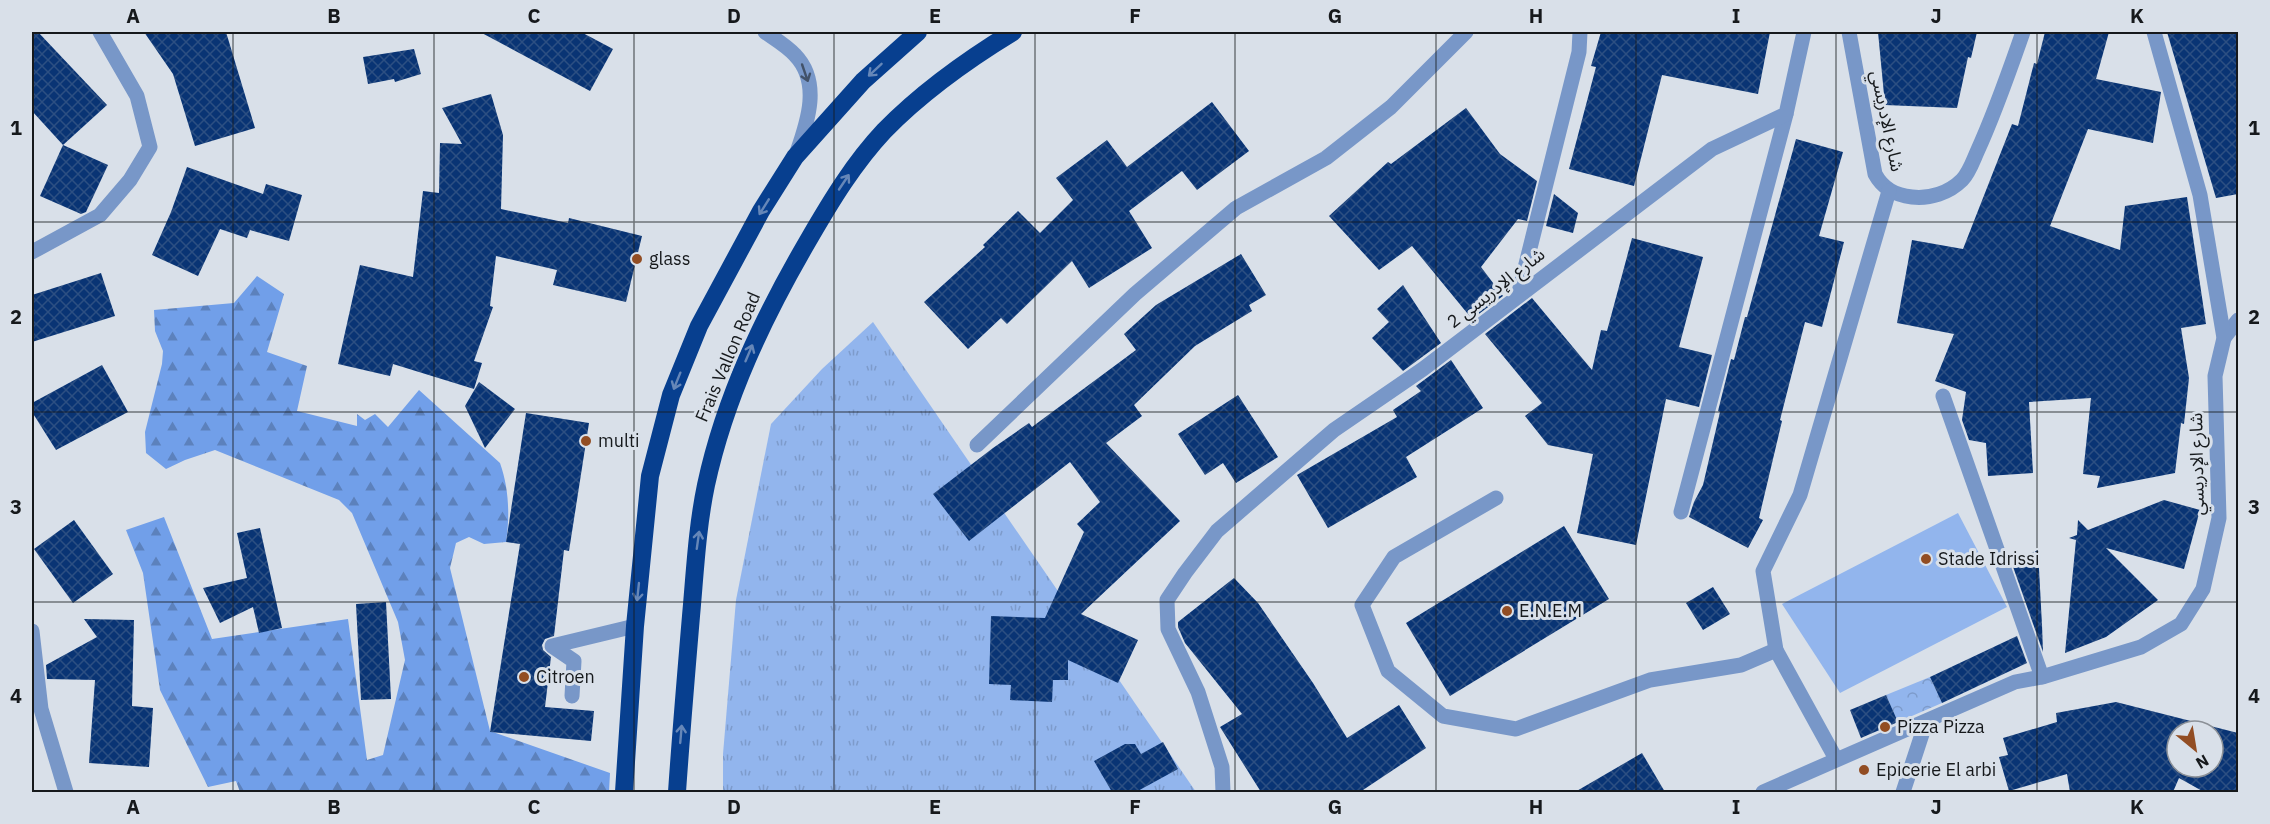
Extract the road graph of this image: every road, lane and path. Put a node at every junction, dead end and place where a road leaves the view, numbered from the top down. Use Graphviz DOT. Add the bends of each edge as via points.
graph roads {
  1 [pos="100,32"];
  2 [pos="765,32"];
  3 [pos="918,32"];
  4 [pos="1013,32"];
  5 [pos="1466,32"];
  6 [pos="1580,32"];
  7 [pos="1804,32"];
  8 [pos="1849,32"];
  9 [pos="2023,32"];
  10 [pos="2154,32"];
  11 [pos="1786,114"];
  12 [pos="795,158"];
  13 [pos="1889,190"];
  14 [pos="32,252"];
  15 [pos="1518,296"];
  16 [pos="2238,320"];
  17 [pos="2224,338"];
  18 [pos="1943,396"];
  19 [pos="977,445"];
  20 [pos="1496,498"];
  21 [pos="1681,512"];
  22 [pos="635,626"];
  23 [pos="32,631"];
  24 [pos="1776,650"];
  25 [pos="2042,677"];
  26 [pos="572,696"];
  27 [pos="1926,722"];
  28 [pos="1836,759"];
  29 [pos="66,792"];
  30 [pos="624,792"];
  31 [pos="677,792"];
  32 [pos="1223,792"];
  33 [pos="1763,792"];
  34 [pos="1903,792"];
  1 -- 14 [label="street" via="137,96 150,147 130,180 100,215"];
  2 -- 12 [label="street, one-way" via="795,54 807,77 811,98"];
  3 -- 12 [label="highway, Frais Vallon Road, one-way" via="863,81"];
  31 -- 4 [label="highway, Frais Vallon Road, one-way" via="706,487 717,439 761,326 830,203 859,160 907,108"];
  5 -- 19 [label="street" via="1391,107 1326,158 1236,208 1135,294"];
  6 -- 15 [label="street" via="1579,52"];
  7 -- 11 [label="street"];
  8 -- 13 [label="street, شارع الإدريسي" via="1875,174"];
  9 -- 13 [label="street, شارع الإدريسي" via="1993,117 1964,178 1942,194 1930,197 1903,196"];
  10 -- 17 [label="street, شارع الإدريسي" via="2200,195"];
  11 -- 15 [label="street, شارع الإدريسي 2" via="1712,149"];
  11 -- 21 [label="street"];
  12 -- 22 [label="highway, Frais Vallon Road, one-way" via="761,211 699,326 671,395 650,476"];
  13 -- 24 [label="street" via="1800,495 1763,571"];
  15 -- 32 [label="street, شارع الإدريسي 2" via="1334,430 1217,531 1167,600 1167,629 1198,692 1222,767"];
  16 -- 17 [label="street"];
  17 -- 25 [label="street, شارع الإدريسي" via="2215,376 2219,518 2203,590 2181,624 2141,647"];
  18 -- 25 [label="street"];
  20 -- 24 [label="street" via="1394,557 1362,605 1388,671 1443,716 1516,729 1650,680 1741,665"];
  22 -- 26 [label="street" via="552,646 574,662"];
  22 -- 30 [label="highway, Frais Vallon Road"];
  23 -- 29 [label="street" via="40,709"];
  24 -- 28 [label="street"];
  25 -- 27 [label="street, شارع الإدريسي" via="2015,682"];
  27 -- 28 [label="street, شارع الإدريسي"];
  27 -- 34 [label="street"];
  28 -- 33 [label="street, شارع الإدريسي"];
}
